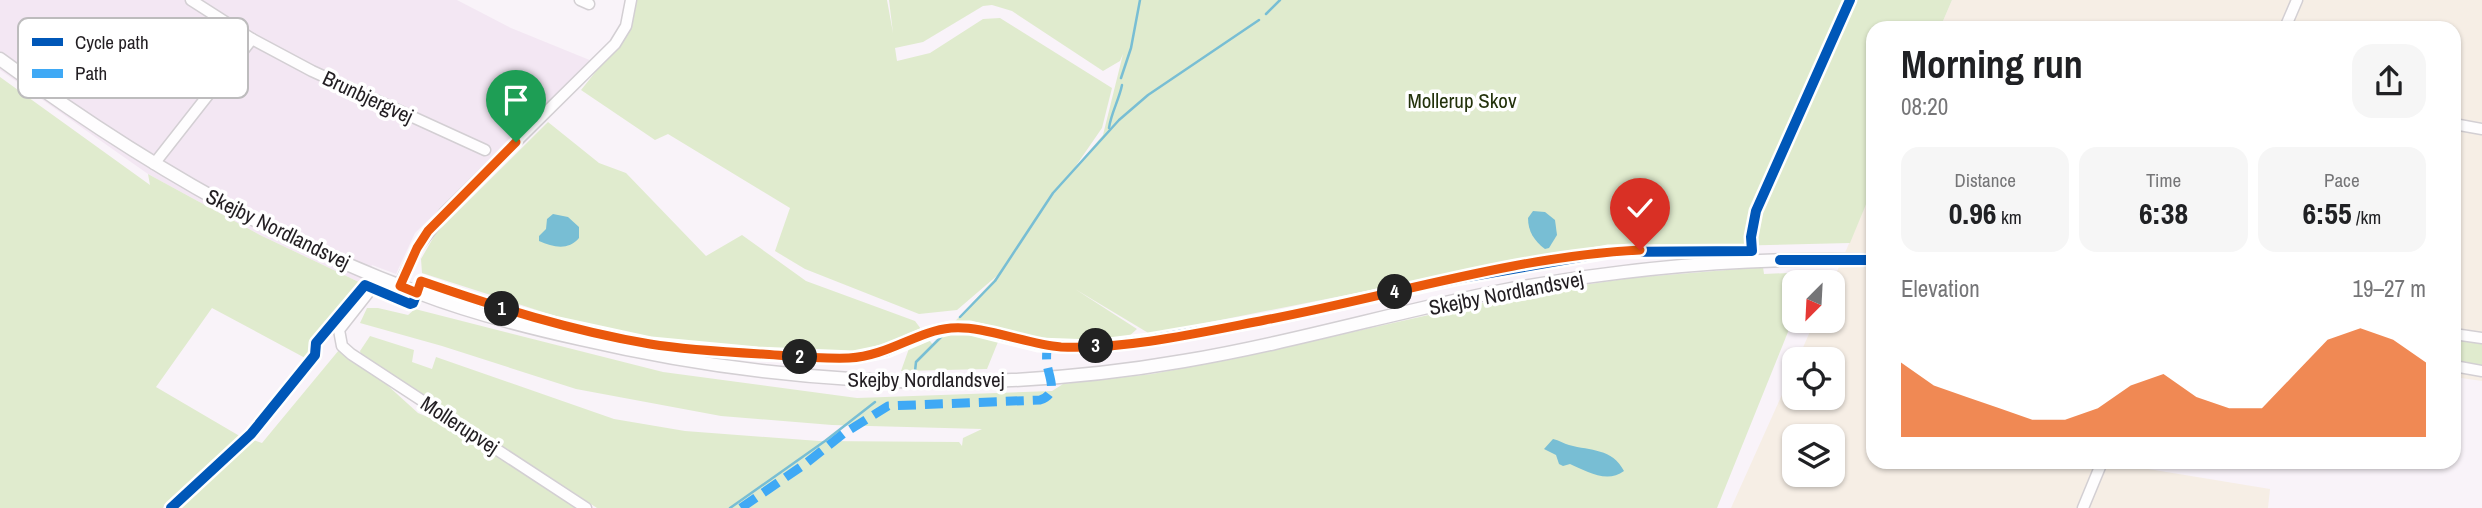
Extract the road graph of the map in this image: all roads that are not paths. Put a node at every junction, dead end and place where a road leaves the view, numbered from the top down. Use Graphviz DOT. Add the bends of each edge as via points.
graph roads {
  1 [pos="191,0"];
  2 [pos="631,0"];
  3 [pos="2297,0"];
  4 [pos="219,18"];
  5 [pos="2288,21"];
  6 [pos="248,36"];
  7 [pos="252,39"];
  8 [pos="248,44"];
  9 [pos="0,59"];
  10 [pos="18,72"];
  11 [pos="55,98"];
  12 [pos="206,98"];
  13 [pos="2461,125"];
  14 [pos="2482,129"];
  15 [pos="485,150"];
  16 [pos="154,164"];
  17 [pos="1866,260"];
  18 [pos="378,277"];
  19 [pos="400,286"];
  20 [pos="2461,335"];
  21 [pos="2482,338"];
  22 [pos="2461,367"];
  23 [pos="2482,371"];
  24 [pos="2099,469"];
  25 [pos="586,508"];
  26 [pos="2083,508"];
  1 -- 4 [label="street, Brunbjergvej"];
  2 -- 19 [label="street" via="626,26 615,44 445,212 417,248"];
  3 -- 5 [label="street"];
  6 -- 7 [label="street, Brunbjergvej"];
  7 -- 8 [label="street"];
  7 -- 15 [label="street, Brunbjergvej"];
  9 -- 10 [label="street, Skejby Nordlandsvej"];
  11 -- 16 [label="street, Skejby Nordlandsvej"];
  12 -- 16 [label="street"];
  13 -- 14 [label="street"];
  16 -- 18 [label="street, Skejby Nordlandsvej" via="237,211"];
  17 -- 19 [label="street, Skejby Nordlandsvej" via="1704,264 1570,279 1188,361 1051,378 957,382 844,380 638,353 489,316"];
  18 -- 19 [label="street, Skejby Nordlandsvej"];
  18 -- 25 [label="street, Mollerupvej" via="342,325 342,346"];
  20 -- 21 [label="street"];
  22 -- 23 [label="street"];
  24 -- 26 [label="street"];
}
